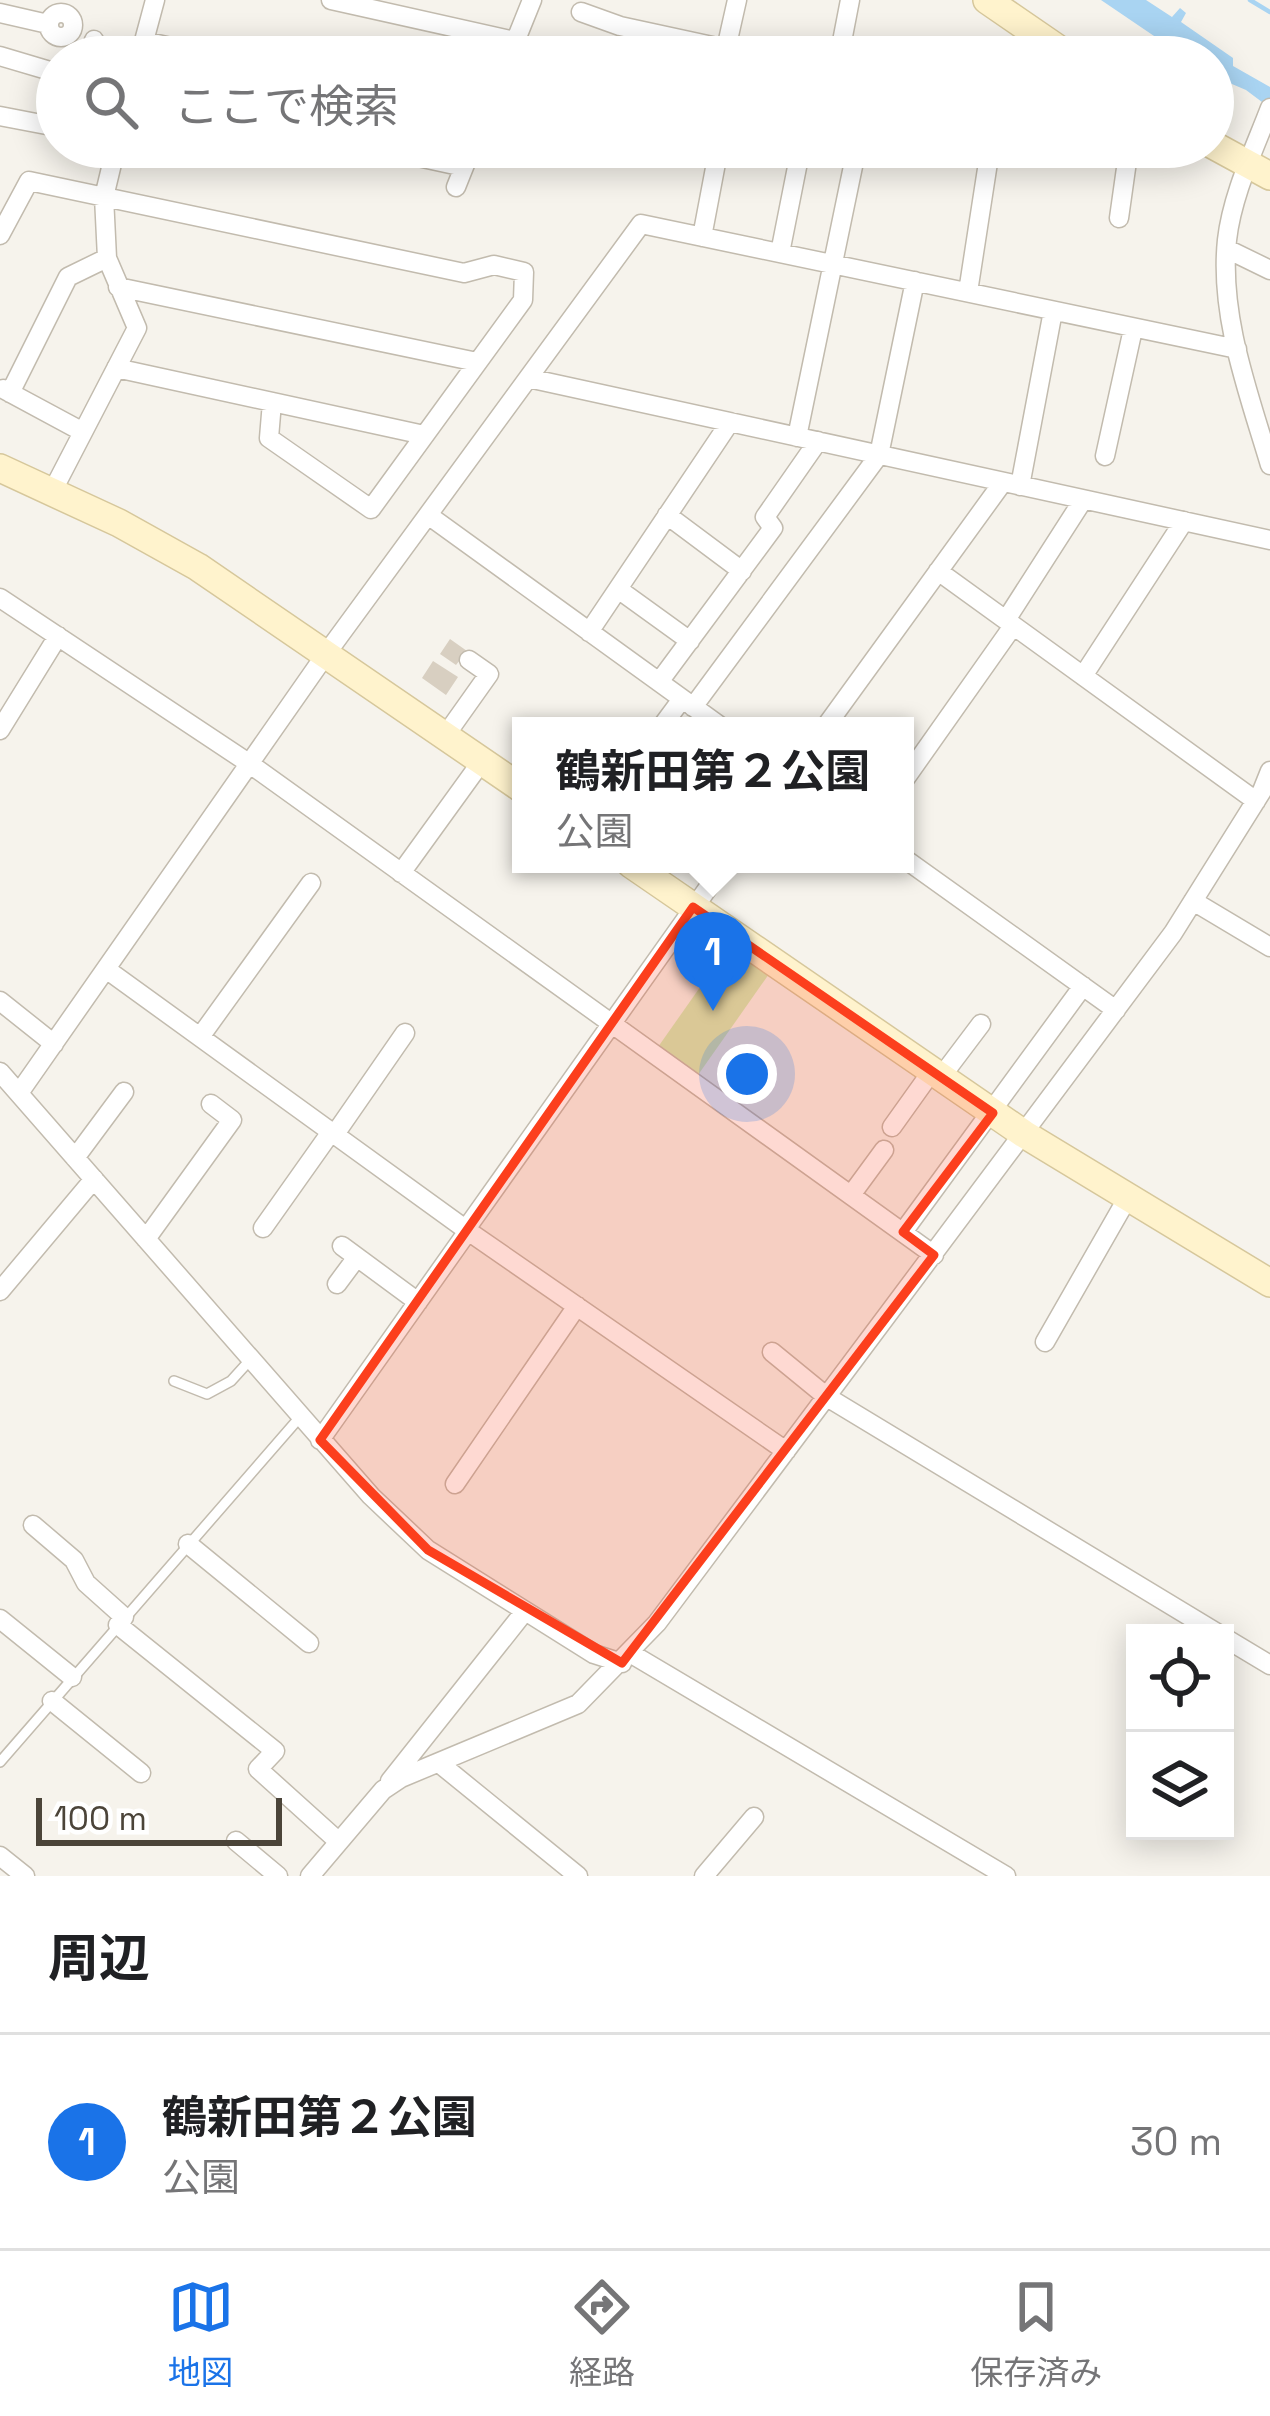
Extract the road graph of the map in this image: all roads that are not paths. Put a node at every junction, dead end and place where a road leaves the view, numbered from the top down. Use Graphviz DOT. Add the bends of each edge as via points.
graph roads {
  1 [pos="155,0"];
  2 [pos="332,0"];
  3 [pos="532,0"];
  4 [pos="737,0"];
  5 [pos="850,0"];
  6 [pos="987,0"];
  7 [pos="581,12"];
  8 [pos="0,13"];
  9 [pos="48,24"];
  10 [pos="145,36"];
  11 [pos="464,36"];
  12 [pos="517,36"];
  13 [pos="663,36"];
  14 [pos="734,36"];
  15 [pos="842,36"];
  16 [pos="1039,36"];
  17 [pos="0,56"];
  18 [pos="36,67"];
  19 [pos="1269,111"];
  20 [pos="0,116"];
  21 [pos="36,124"];
  22 [pos="111,168"];
  23 [pos="464,168"];
  24 [pos="715,168"];
  25 [pos="797,168"];
  26 [pos="853,168"];
  27 [pos="987,168"];
  28 [pos="1126,168"];
  29 [pos="1260,170"];
  30 [pos="456,187"];
  31 [pos="104,197"];
  32 [pos="1119,218"];
  33 [pos="0,235"];
  34 [pos="702,237"];
  35 [pos="1227,249"];
  36 [pos="780,253"];
  37 [pos="107,259"];
  38 [pos="832,264"];
  39 [pos="1270,270"];
  40 [pos="915,280"];
  41 [pos="118,287"];
  42 [pos="968,292"];
  43 [pos="1053,311"];
  44 [pos="1133,329"];
  45 [pos="1237,349"];
  46 [pos="478,362"];
  47 [pos="116,368"];
  48 [pos="528,378"];
  49 [pos="5,391"];
  50 [pos="272,402"];
  51 [pos="730,422"];
  52 [pos="83,432"];
  53 [pos="424,435"];
  54 [pos="807,439"];
  55 [pos="879,455"];
  56 [pos="1105,456"];
  57 [pos="1270,465"];
  58 [pos="0,468"];
  59 [pos="1011,484"];
  60 [pos="52,492"];
  61 [pos="1084,500"];
  62 [pos="428,515"];
  63 [pos="667,515"];
  64 [pos="1184,521"];
  65 [pos="1270,540"];
  66 [pos="742,571"];
  67 [pos="938,572"];
  68 [pos="618,589"];
  69 [pos="0,598"];
  70 [pos="1010,623"];
  71 [pos="589,632"];
  72 [pos="58,636"];
  73 [pos="690,641"];
  74 [pos="326,654"];
  75 [pos="469,660"];
  76 [pos="1083,676"];
  77 [pos="659,682"];
  78 [pos="688,703"];
  79 [pos="672,717"];
  80 [pos="707,717"];
  81 [pos="833,717"];
  82 [pos="0,730"];
  83 [pos="445,736"];
  84 [pos="482,761"];
  85 [pos="250,764"];
  86 [pos="914,766"];
  87 [pos="1270,771"];
  88 [pos="512,782"];
  89 [pos="1256,801"];
  90 [pos="914,865"];
  91 [pos="401,873"];
  92 [pos="644,873"];
  93 [pos="719,873"];
  94 [pos="311,883"];
  95 [pos="1193,901"];
  96 [pos="694,907"];
  97 [pos="1270,947"];
  98 [pos="106,969"];
  99 [pos="1083,986"];
  100 [pos="0,1000"];
  101 [pos="1116,1010"];
  102 [pos="981,1024"];
  103 [pos="613,1026"];
  104 [pos="405,1033"];
  105 [pos="200,1037"];
  106 [pos="54,1044"];
  107 [pos="0,1072"];
  108 [pos="937,1074"];
  109 [pos="124,1092"];
  110 [pos="20,1093"];
  111 [pos="211,1104"];
  112 [pos="993,1113"];
  113 [pos="892,1126"];
  114 [pos="333,1133"];
  115 [pos="1024,1134"];
  116 [pos="884,1150"];
  117 [pos="75,1158"];
  118 [pos="94,1179"];
  119 [pos="851,1195"];
  120 [pos="1127,1197"];
  121 [pos="263,1228"];
  122 [pos="467,1230"];
  123 [pos="903,1232"];
  124 [pos="146,1239"];
  125 [pos="934,1255"];
  126 [pos="1270,1283"];
  127 [pos="337,1284"];
  128 [pos="0,1292"];
  129 [pos="418,1302"];
  130 [pos="577,1306"];
  131 [pos="1045,1342"];
  132 [pos="772,1352"];
  133 [pos="250,1360"];
  134 [pos="174,1381"];
  135 [pos="827,1396"];
  136 [pos="300,1417"];
  137 [pos="320,1440"];
  138 [pos="786,1451"];
  139 [pos="455,1484"];
  140 [pos="33,1526"];
  141 [pos="188,1544"];
  142 [pos="525,1611"];
  143 [pos="0,1618"];
  144 [pos="121,1621"];
  145 [pos="1202,1624"];
  146 [pos="309,1643"];
  147 [pos="1234,1643"];
  148 [pos="626,1658"];
  149 [pos="1270,1665"];
  150 [pos="72,1677"];
  151 [pos="52,1701"];
  152 [pos="0,1762"];
  153 [pos="439,1763"];
  154 [pos="141,1773"];
  155 [pos="383,1790"];
  156 [pos="754,1816"];
  157 [pos="236,1841"];
  158 [pos="339,1842"];
  159 [pos="0,1856"];
  160 [pos="716,1872"];
  161 [pos="25,1876"];
  162 [pos="278,1876"];
  163 [pos="310,1876"];
  164 [pos="578,1876"];
  165 [pos="1006,1876"];
  1 -- 10 [label="street"];
  2 -- 11 [label="street"];
  3 -- 12 [label="street"];
  4 -- 14 [label="street"];
  5 -- 15 [label="street"];
  6 -- 16 [label="street"];
  7 -- 13 [label="street"];
  8 -- 9 [label="street"];
  17 -- 18 [label="street"];
  19 -- 29 [label="street"];
  20 -- 21 [label="street"];
  22 -- 31 [label="street"];
  23 -- 30 [label="street"];
  24 -- 34 [label="street"];
  25 -- 36 [label="street"];
  26 -- 38 [label="street"];
  27 -- 42 [label="street"];
  28 -- 32 [label="street"];
  29 -- 35 [label="street"];
  31 -- 33 [label="street" via="29,181"];
  31 -- 37 [label="street"];
  31 -- 46 [label="street" via="464,273 494,265 524,272 523,300"];
  34 -- 36 [label="street"];
  34 -- 48 [label="street" via="641,224"];
  35 -- 39 [label="street"];
  35 -- 45 [label="street"];
  36 -- 38 [label="street"];
  37 -- 41 [label="street"];
  37 -- 49 [label="street" via="68,277"];
  38 -- 40 [label="street"];
  38 -- 54 [label="street"];
  40 -- 42 [label="street"];
  40 -- 55 [label="street"];
  41 -- 46 [label="street"];
  41 -- 47 [label="street" via="137,328"];
  42 -- 43 [label="street"];
  43 -- 44 [label="street"];
  43 -- 59 [label="street"];
  44 -- 45 [label="street"];
  44 -- 56 [label="street"];
  45 -- 57 [label="street"];
  46 -- 53 [label="street"];
  47 -- 50 [label="street"];
  47 -- 52 [label="street"];
  48 -- 51 [label="street"];
  48 -- 62 [label="street"];
  49 -- 52 [label="street"];
  50 -- 53 [label="street"];
  50 -- 53 [label="street" via="269,438 371,508"];
  51 -- 54 [label="street"];
  51 -- 63 [label="street"];
  52 -- 60 [label="street"];
  54 -- 55 [label="street"];
  54 -- 66 [label="street" via="765,517 773,528"];
  55 -- 59 [label="street"];
  55 -- 78 [label="street"];
  58 -- 60 [label="street"];
  59 -- 61 [label="street"];
  59 -- 67 [label="street"];
  60 -- 74 [label="street" via="198,567"];
  61 -- 64 [label="street"];
  61 -- 70 [label="street"];
  62 -- 71 [label="street"];
  62 -- 74 [label="street"];
  63 -- 66 [label="street"];
  63 -- 68 [label="street"];
  64 -- 65 [label="street"];
  64 -- 76 [label="street"];
  66 -- 73 [label="street"];
  67 -- 70 [label="street"];
  67 -- 81 [label="street"];
  68 -- 71 [label="street"];
  68 -- 73 [label="street"];
  69 -- 72 [label="street"];
  70 -- 76 [label="street"];
  70 -- 86 [label="street"];
  71 -- 77 [label="street"];
  72 -- 82 [label="street"];
  72 -- 85 [label="street"];
  73 -- 77 [label="street"];
  74 -- 83 [label="street"];
  74 -- 85 [label="street"];
  75 -- 83 [label="street" via="489,674"];
  76 -- 89 [label="street"];
  77 -- 78 [label="street"];
  78 -- 79 [label="street"];
  78 -- 80 [label="street"];
  83 -- 84 [label="street"];
  84 -- 88 [label="street"];
  84 -- 91 [label="street"];
  85 -- 91 [label="street"];
  85 -- 98 [label="street"];
  87 -- 89 [label="street"];
  89 -- 95 [label="street"];
  90 -- 99 [label="street"];
  91 -- 103 [label="street"];
  92 -- 96 [label="street"];
  93 -- 96 [label="street"];
  94 -- 105 [label="street"];
  95 -- 97 [label="street"];
  95 -- 101 [label="street"];
  96 -- 103 [label="street"];
  96 -- 108 [label="street"];
  98 -- 105 [label="street"];
  98 -- 106 [label="street"];
  99 -- 101 [label="street"];
  99 -- 112 [label="street"];
  100 -- 106 [label="street"];
  101 -- 115 [label="street"];
  102 -- 108 [label="street"];
  103 -- 119 [label="street"];
  103 -- 122 [label="street"];
  104 -- 114 [label="street"];
  105 -- 114 [label="street"];
  106 -- 110 [label="street"];
  107 -- 110 [label="street"];
  108 -- 112 [label="street"];
  108 -- 113 [label="street"];
  109 -- 117 [label="street"];
  110 -- 117 [label="street"];
  111 -- 124 [label="street" via="232,1120"];
  112 -- 115 [label="street"];
  112 -- 123 [label="street"];
  114 -- 121 [label="street"];
  114 -- 122 [label="street"];
  115 -- 120 [label="street"];
  115 -- 125 [label="street"];
  116 -- 119 [label="street"];
  117 -- 118 [label="street"];
  118 -- 124 [label="street"];
  118 -- 128 [label="street"];
  119 -- 123 [label="street"];
  120 -- 126 [label="street"];
  120 -- 131 [label="street"];
  122 -- 129 [label="street"];
  122 -- 130 [label="street"];
  123 -- 125 [label="street"];
  124 -- 133 [label="street"];
  125 -- 135 [label="street"];
  127 -- 129 [label="street" via="349,1252"];
  129 -- 137 [label="street"];
  130 -- 138 [label="street"];
  130 -- 139 [label="street"];
  132 -- 135 [label="street"];
  133 -- 134 [label="lane" via="208,1394"];
  133 -- 136 [label="street"];
  135 -- 138 [label="street"];
  135 -- 145 [label="street"];
  136 -- 137 [label="street"];
  136 -- 141 [label="lane"];
  137 -- 142 [label="street" via="428,1550"];
  138 -- 148 [label="street"];
  140 -- 144 [label="street" via="74,1560"];
  141 -- 144 [label="lane"];
  141 -- 146 [label="street"];
  142 -- 148 [label="street" via="594,1654"];
  142 -- 155 [label="street"];
  143 -- 150 [label="street"];
  144 -- 150 [label="lane"];
  144 -- 158 [label="street" via="275,1751 258,1769"];
  147 -- 149 [label="street"];
  148 -- 153 [label="street" via="578,1704"];
  148 -- 165 [label="street"];
  150 -- 151 [label="lane"];
  151 -- 152 [label="lane"];
  151 -- 154 [label="street"];
  153 -- 155 [label="street"];
  153 -- 164 [label="street"];
  155 -- 158 [label="street"];
  156 -- 160 [label="street"];
  157 -- 162 [label="street"];
  158 -- 163 [label="street"];
  159 -- 161 [label="street"];
}
